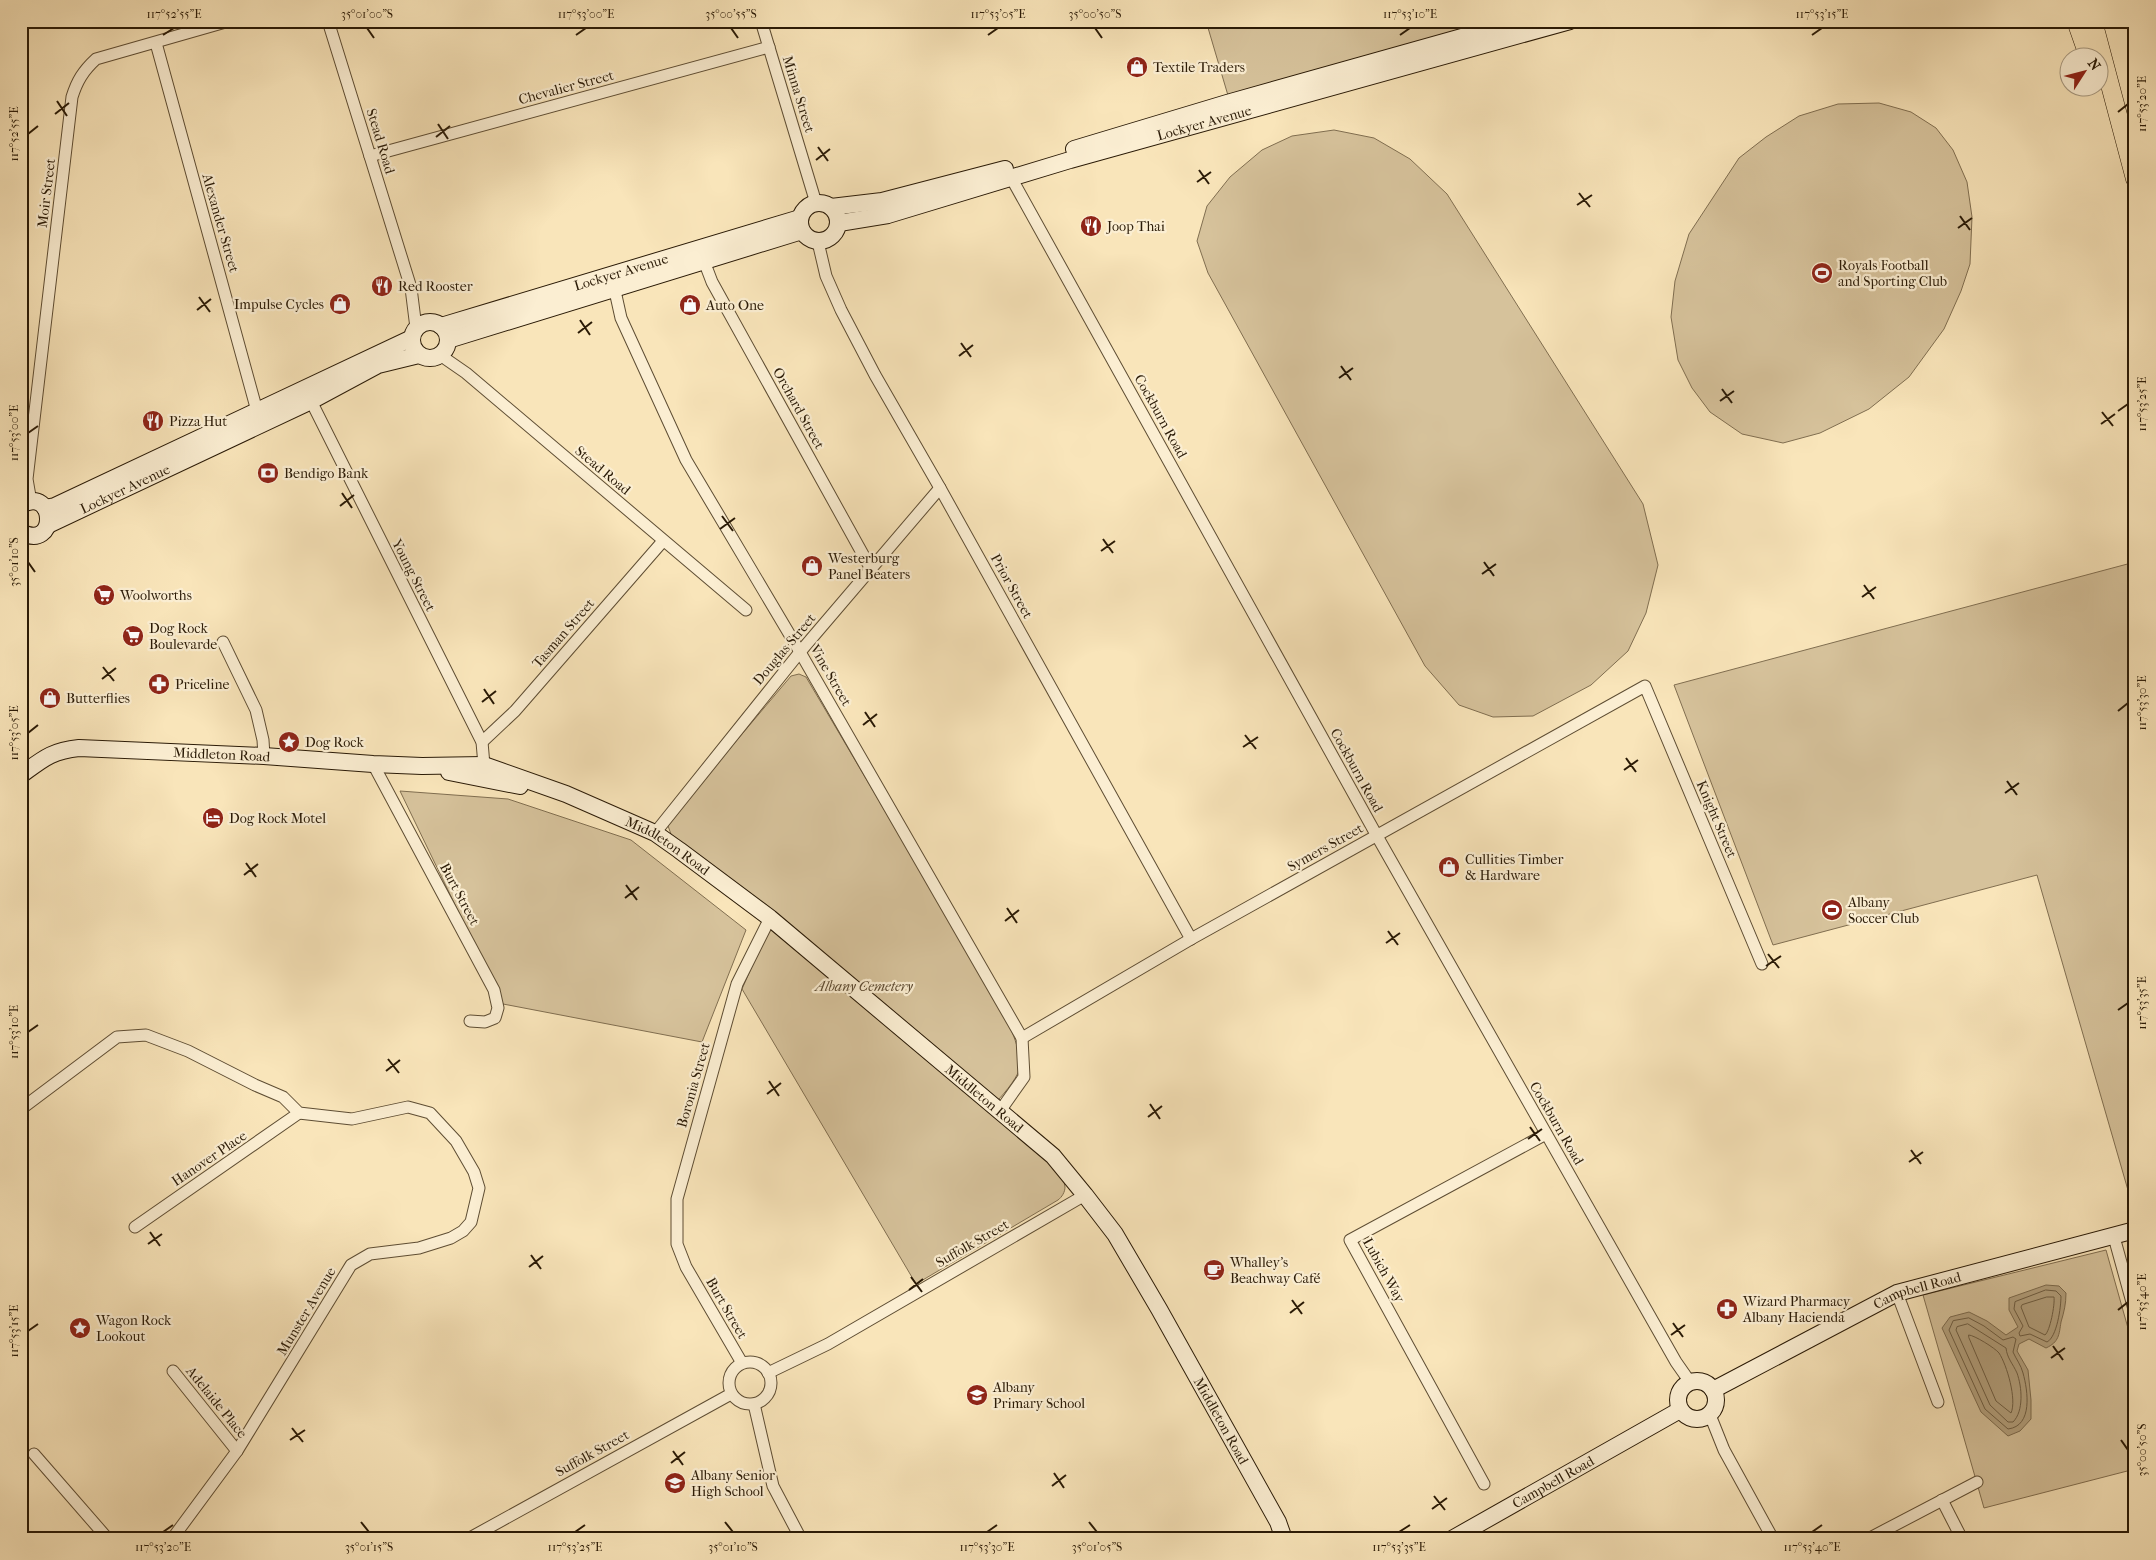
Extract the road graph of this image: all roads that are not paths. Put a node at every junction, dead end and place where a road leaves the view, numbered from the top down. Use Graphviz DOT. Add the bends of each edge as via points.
graph roads {
  1 [pos="230,21"];
  2 [pos="328,21"];
  3 [pos="761,21"];
  4 [pos="1519,21"];
  5 [pos="1570,21"];
  6 [pos="2076,21"];
  7 [pos="2093,21"];
  8 [pos="156,43"];
  9 [pos="769,47"];
  10 [pos="2085,48"];
  11 [pos="2107,98"];
  12 [pos="2120,124"];
  13 [pos="370,156"];
  14 [pos="1009,173"];
  15 [pos="2135,179"];
  16 [pos="824,205"];
  17 [pos="838,223"];
  18 [pos="801,225"];
  19 [pos="818,242"];
  20 [pos="704,261"];
  21 [pos="612,281"];
  22 [pos="414,333"];
  23 [pos="445,333"];
  24 [pos="419,355"];
  25 [pos="440,355"];
  26 [pos="308,395"];
  27 [pos="257,411"];
  28 [pos="196,448"];
  29 [pos="940,488"];
  30 [pos="32,505"];
  31 [pos="48,525"];
  32 [pos="23,535"];
  33 [pos="663,541"];
  34 [pos="871,569"];
  35 [pos="746,610"];
  36 [pos="223,642"];
  37 [pos="800,652"];
  38 [pos="1645,686"];
  39 [pos="482,742"];
  40 [pos="264,756"];
  41 [pos="373,764"];
  42 [pos="484,765"];
  43 [pos="422,766"];
  44 [pos="23,771"];
  45 [pos="566,794"];
  46 [pos="654,833"];
  47 [pos="1377,836"];
  48 [pos="770,918"];
  49 [pos="1191,939"];
  50 [pos="1762,964"];
  51 [pos="470,1021"];
  52 [pos="1022,1038"];
  53 [pos="21,1109"];
  54 [pos="1000,1111"];
  55 [pos="299,1112"];
  56 [pos="1546,1134"];
  57 [pos="1086,1195"];
  58 [pos="135,1227"];
  59 [pos="2135,1230"];
  60 [pos="2114,1237"];
  61 [pos="686,1267"];
  62 [pos="1897,1293"];
  63 [pos="2135,1313"];
  64 [pos="742,1363"];
  65 [pos="173,1372"];
  66 [pos="768,1373"];
  67 [pos="1690,1382"];
  68 [pos="1713,1390"];
  69 [pos="731,1394"];
  70 [pos="1938,1402"];
  71 [pos="754,1404"];
  72 [pos="1680,1410"];
  73 [pos="1710,1415"];
  74 [pos="237,1451"];
  75 [pos="34,1454"];
  76 [pos="1977,1482"];
  77 [pos="1484,1484"];
  78 [pos="1942,1500"];
  79 [pos="1278,1522"];
  80 [pos="108,1539"];
  81 [pos="172,1539"];
  82 [pos="468,1539"];
  83 [pos="801,1539"];
  84 [pos="1284,1539"];
  85 [pos="1290,1539"];
  86 [pos="1452,1539"];
  87 [pos="1773,1539"];
  88 [pos="1868,1539"];
  89 [pos="1962,1539"];
  1 -- 8 [label="street"];
  2 -- 13 [label="street, Stead Road"];
  3 -- 9 [label="street, Minna Street"];
  4 -- 14 [label="main road, Lockyer Avenue" via="1227,103"];
  5 -- 14 [label="main road, Lockyer Avenue"];
  6 -- 10 [label="main road"];
  7 -- 12 [label="main road"];
  8 -- 27 [label="street, Alexander Street"];
  8 -- 30 [label="street, Moir Street" via="96,59 84,70 72,97 27,479"];
  9 -- 13 [label="street, Chevalier Street"];
  9 -- 16 [label="street, Minna Street"];
  11 -- 12 [label="main road"];
  12 -- 15 [label="main road"];
  13 -- 22 [label="street, Stead Road" via="410,288"];
  14 -- 16 [label="main road, Lockyer Avenue" via="882,201"];
  14 -- 17 [label="main road, Lockyer Avenue" via="888,214"];
  14 -- 47 [label="street, Cockburn Road"];
  16 -- 17 [label="main road" via="837,214"];
  16 -- 18 [label="main road" via="803,211"];
  17 -- 19 [label="main road" via="832,237"];
  18 -- 19 [label="main road" via="806,237"];
  18 -- 20 [label="main road, Lockyer Avenue"];
  18 -- 21 [label="main road, Lockyer Avenue"];
  19 -- 29 [label="street, Prior Street" via="826,276 841,310"];
  20 -- 21 [label="main road, Lockyer Avenue"];
  20 -- 34 [label="street, Orchard Street" via="712,282"];
  21 -- 23 [label="main road, Lockyer Avenue"];
  21 -- 37 [label="street, Vine Street" via="621,318 686,460"];
  22 -- 23 [label="main road" via="424,323 430,322"];
  22 -- 24 [label="main road" via="415,350"];
  22 -- 26 [label="main road, Lockyer Avenue"];
  23 -- 25 [label="main road" via="446,348"];
  24 -- 25 [label="main road" via="431,358"];
  24 -- 26 [label="main road, Lockyer Avenue" via="378,365"];
  25 -- 33 [label="street, Stead Road" via="466,373"];
  26 -- 27 [label="main road, Lockyer Avenue"];
  26 -- 28 [label="main road, Lockyer Avenue"];
  26 -- 39 [label="street, Young Street"];
  27 -- 28 [label="main road, Lockyer Avenue"];
  28 -- 30 [label="main road, Lockyer Avenue" via="55,506"];
  28 -- 31 [label="main road, Lockyer Avenue"];
  29 -- 34 [label="street, Douglas Street"];
  29 -- 49 [label="street, Prior Street"];
  30 -- 31 [label="main road" via="49,519"];
  31 -- 32 [label="main road, Lockyer Avenue" via="41,534"];
  33 -- 35 [label="street, Stead Road"];
  33 -- 39 [label="street, Tasman Street" via="515,711"];
  34 -- 37 [label="street, Douglas Street"];
  36 -- 40 [label="street" via="256,710"];
  37 -- 46 [label="street, Douglas Street"];
  37 -- 52 [label="street, Vine Street"];
  38 -- 47 [label="street, Symers Street"];
  38 -- 50 [label="street, Knight Street"];
  39 -- 42 [label="street, Young Street"];
  40 -- 41 [label="main road, Middleton Road"];
  40 -- 44 [label="main road, Middleton Road" via="79,748 59,750"];
  41 -- 43 [label="main road, Middleton Road"];
  41 -- 51 [label="street, Burt Street" via="494,990 498,1008 495,1018 485,1022"];
  42 -- 43 [label="main road, Middleton Road"];
  42 -- 45 [label="main road, Middleton Road"];
  43 -- 45 [label="main road, Middleton Road"];
  45 -- 46 [label="main road, Middleton Road"];
  46 -- 48 [label="main road, Middleton Road"];
  47 -- 49 [label="street, Symers Street"];
  47 -- 56 [label="street, Cockburn Road"];
  48 -- 54 [label="main road, Middleton Road"];
  48 -- 61 [label="street, Boronia Street" via="737,984 676,1199 677,1244"];
  49 -- 52 [label="street, Symers Street"];
  52 -- 54 [label="street, Vine Street" via="1024,1077"];
  53 -- 55 [label="street" via="117,1037 146,1035 283,1097"];
  54 -- 57 [label="main road, Middleton Road" via="1053,1156"];
  55 -- 58 [label="street, Hanover Place"];
  55 -- 74 [label="street, Munster Avenue" via="352,1120 408,1107 430,1113 456,1141 474,1172 479,1188 477,1201 471,1222 451,1238 419,1248 370,1254 351,1265"];
  56 -- 67 [label="street, Cockburn Road"];
  56 -- 77 [label="street, Lubich Way" via="1350,1240"];
  57 -- 66 [label="street, Suffolk Street" via="828,1344"];
  57 -- 79 [label="main road, Middleton Road" via="1142,1279"];
  59 -- 60 [label="main road, Campbell Road"];
  60 -- 62 [label="main road, Campbell Road"];
  60 -- 63 [label="street"];
  61 -- 64 [label="street, Burt Street"];
  62 -- 68 [label="main road, Campbell Road"];
  62 -- 70 [label="street"];
  64 -- 66 [label="street" via="760,1364"];
  64 -- 69 [label="street" via="728,1379"];
  65 -- 74 [label="street, Adelaide Place"];
  66 -- 71 [label="street" via="769,1392"];
  67 -- 68 [label="main road" via="1703,1382"];
  67 -- 72 [label="main road" via="1678,1397"];
  68 -- 73 [label="main road" via="1716,1403"];
  69 -- 71 [label="street" via="741,1403"];
  69 -- 82 [label="street, Suffolk Street"];
  71 -- 83 [label="street" via="772,1486"];
  72 -- 73 [label="main road" via="1697,1420"];
  72 -- 86 [label="main road, Campbell Road"];
  73 -- 87 [label="street" via="1724,1450"];
  74 -- 81 [label="street, Munster Avenue"];
  75 -- 80 [label="street"];
  76 -- 78 [label="street"];
  78 -- 88 [label="street"];
  78 -- 89 [label="street"];
  79 -- 84 [label="main road, Middleton Road"];
  79 -- 85 [label="main road, Middleton Road"];
}
